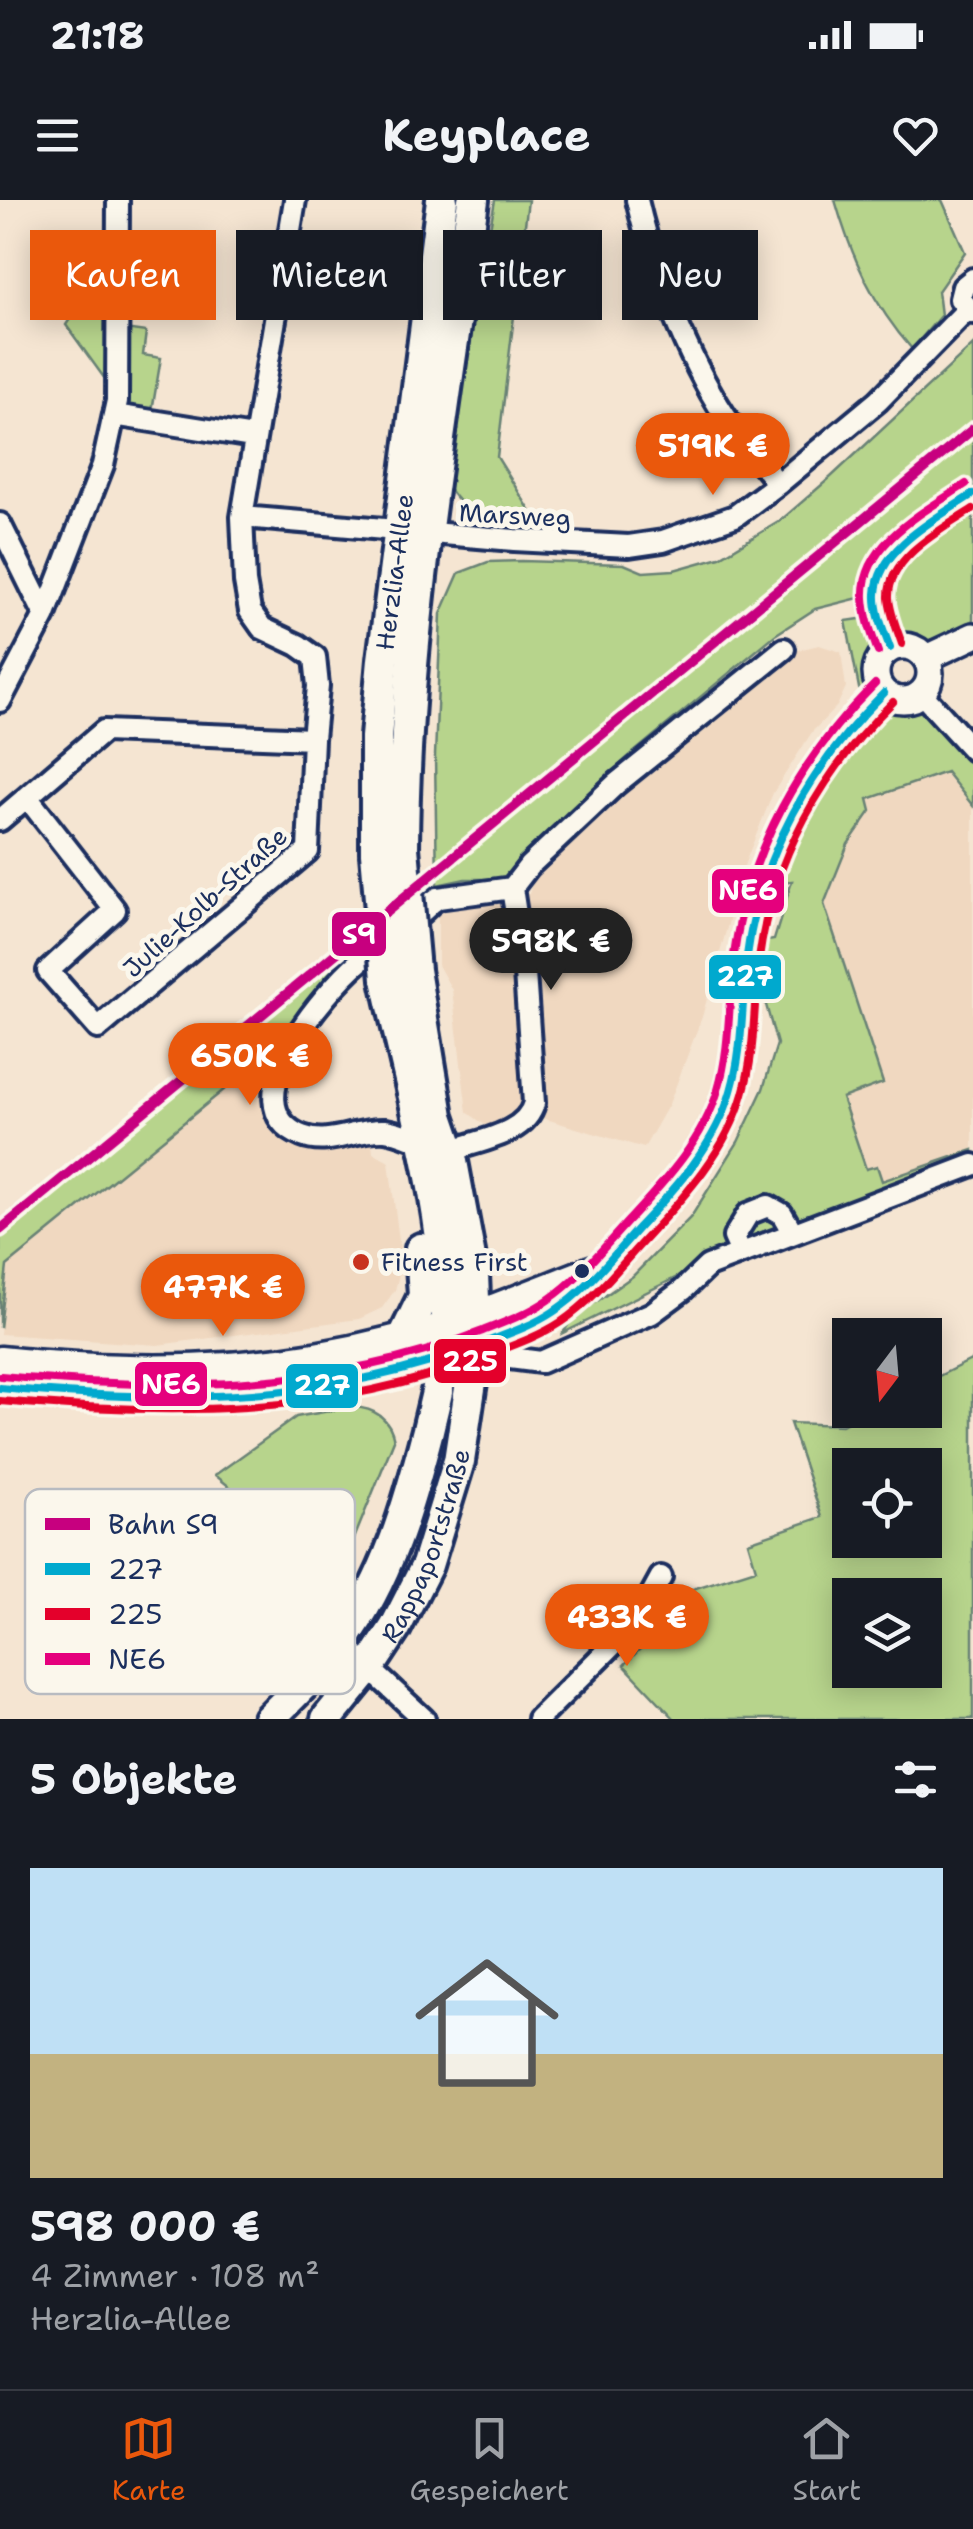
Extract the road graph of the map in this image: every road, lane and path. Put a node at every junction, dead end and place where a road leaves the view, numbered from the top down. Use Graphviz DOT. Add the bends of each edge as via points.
graph roads {
  1 [pos="118,200"];
  2 [pos="295,200"];
  3 [pos="442,200"];
  4 [pos="473,200"];
  5 [pos="637,200"];
  6 [pos="973,279"];
  7 [pos="970,312"];
  8 [pos="114,415"];
  9 [pos="254,437"];
  10 [pos="778,484"];
  11 [pos="242,517"];
  12 [pos="0,524"];
  13 [pos="413,532"];
  14 [pos="45,614"];
  15 [pos="973,636"];
  16 [pos="784,649"];
  17 [pos="926,658"];
  18 [pos="884,693"];
  19 [pos="921,693"];
  20 [pos="0,701"];
  21 [pos="312,739"];
  22 [pos="973,750"];
  23 [pos="27,797"];
  24 [pos="0,820"];
  25 [pos="512,888"];
  26 [pos="400,974"];
  27 [pos="425,1143"];
  28 [pos="973,1165"];
  29 [pos="793,1233"];
  30 [pos="741,1253"];
  31 [pos="604,1264"];
  32 [pos="460,1321"];
  33 [pos="404,1338"];
  34 [pos="476,1349"];
  35 [pos="510,1358"];
  36 [pos="0,1360"];
  37 [pos="443,1360"];
  38 [pos="0,1388"];
  39 [pos="661,1577"];
  40 [pos="355,1619"];
  41 [pos="355,1654"];
  42 [pos="370,1666"];
  43 [pos="355,1684"];
  44 [pos="292,1694"];
  45 [pos="347,1694"];
  46 [pos="269,1719"];
  47 [pos="327,1719"];
  48 [pos="424,1719"];
  49 [pos="538,1719"];
  1 -- 8 [label="street"];
  2 -- 9 [label="street"];
  3 -- 13 [label="main road, Herzlia-Allee"];
  4 -- 13 [label="main road, Herzlia-Allee"];
  5 -- 10 [label="street" via="648,248 692,352 725,416"];
  6 -- 7 [label="street, Marsweg" via="960,293"];
  7 -- 10 [label="street, Marsweg"];
  8 -- 9 [label="street"];
  8 -- 14 [label="street" via="103,465"];
  9 -- 11 [label="street"];
  10 -- 13 [label="street, Marsweg" via="735,516 646,544"];
  11 -- 13 [label="street, Marsweg"];
  11 -- 21 [label="street, Julie-Kolb-Straße" via="250,611 262,628 315,657"];
  12 -- 14 [label="street"];
  13 -- 26 [label="main road, Herzlia-Allee, bridge" via="404,773 390,850"];
  14 -- 20 [label="street"];
  15 -- 17 [label="street"];
  16 -- 25 [label="street" via="616,784"];
  17 -- 18 [label="street" via="900,645 883,654 876,674"];
  17 -- 19 [label="street" via="930,678"];
  18 -- 19 [label="street" via="906,700"];
  18 -- 31 [label="street" via="826,754 768,873 749,940 731,1091 709,1140"];
  19 -- 22 [label="street"];
  21 -- 23 [label="street" via="104,731"];
  21 -- 23 [label="street, Julie-Kolb-Straße" via="308,851 98,1028 48,971 116,910"];
  23 -- 24 [label="street"];
  25 -- 27 [label="street" via="531,1115 522,1124"];
  25 -- 27 [label="street" via="431,902 346,976 298,1034 278,1071 277,1111 297,1134 319,1140 386,1130"];
  26 -- 27 [label="main road, Herzlia-Allee" via="438,1116"];
  26 -- 27 [label="main road" via="385,1019"];
  27 -- 32 [label="main road, Herzlia-Allee" via="473,1274"];
  27 -- 33 [label="main road" via="424,1296"];
  28 -- 29 [label="street"];
  29 -- 30 [label="street"];
  29 -- 30 [label="street" via="768,1206 748,1214 734,1237"];
  30 -- 35 [label="street" via="708,1266 652,1313 541,1362"];
  31 -- 32 [label="street"];
  31 -- 34 [label="street" via="558,1309"];
  32 -- 33 [label="main road"];
  32 -- 34 [label="main road, Herzlia-Allee"];
  32 -- 37 [label="main road, Herzlia-Allee"];
  33 -- 36 [label="main road" via="266,1366 143,1372"];
  34 -- 37 [label="main road"];
  34 -- 42 [label="main road, Rappaportstraße" via="460,1461 441,1526 427,1565"];
  37 -- 38 [label="main road" via="270,1394 142,1400"];
  37 -- 40 [label="main road, Rappaportstraße" via="403,1518"];
  39 -- 49 [label="street" via="626,1633"];
  41 -- 42 [label="street"];
  42 -- 43 [label="main road, Rappaportstraße"];
  42 -- 48 [label="street"];
  44 -- 46 [label="main road, Rappaportstraße"];
  45 -- 47 [label="main road, Rappaportstraße"];
}
